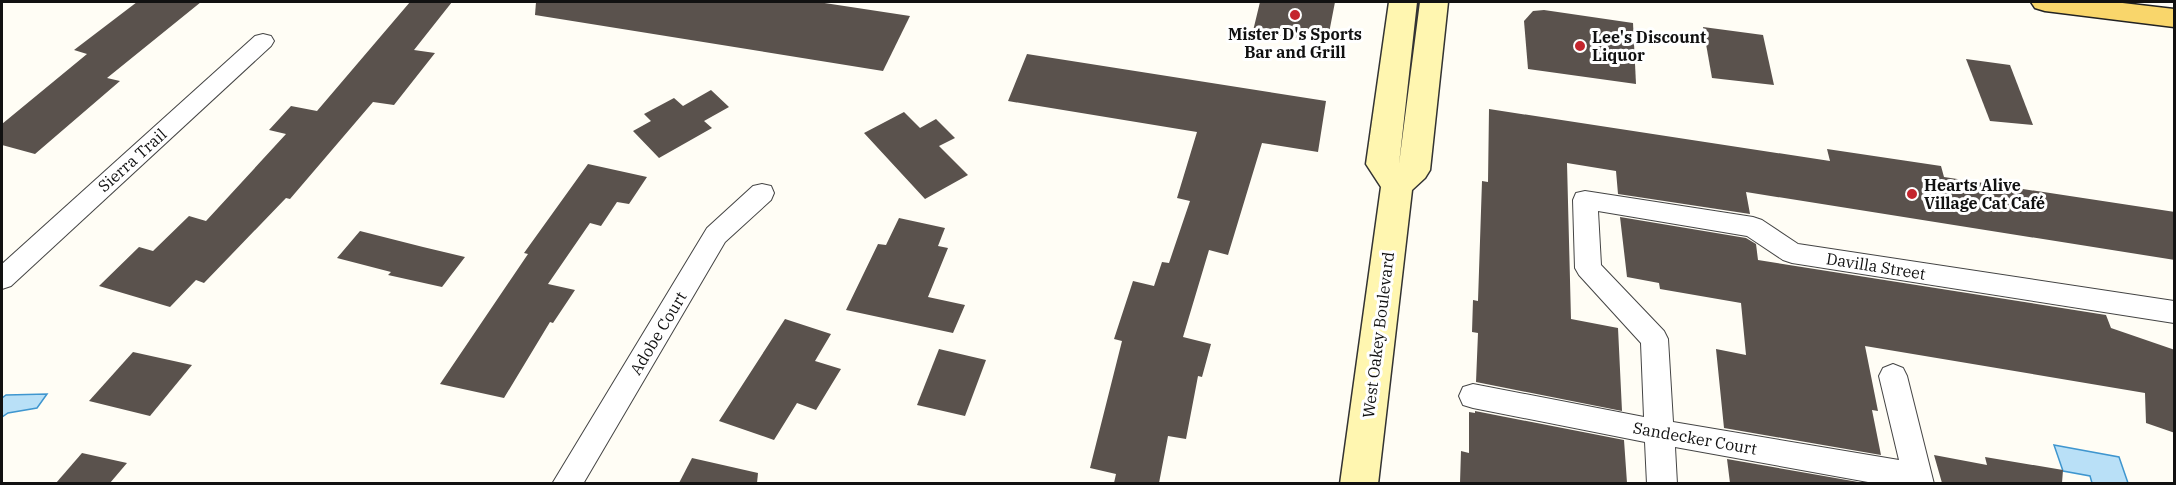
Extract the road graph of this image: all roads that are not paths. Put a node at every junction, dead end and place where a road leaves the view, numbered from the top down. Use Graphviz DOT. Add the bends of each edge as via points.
graph roads {
  1 [pos="1403,2"];
  2 [pos="1434,2"];
  3 [pos="2046,2"];
  4 [pos="2175,18"];
  5 [pos="263,41"];
  6 [pos="1396,186"];
  7 [pos="762,193"];
  8 [pos="2,279"];
  9 [pos="2175,312"];
  10 [pos="1893,376"];
  11 [pos="1473,396"];
  12 [pos="1659,432"];
  13 [pos="1918,480"];
  14 [pos="567,483"];
  15 [pos="1359,483"];
  16 [pos="1662,483"];
  1 -- 6 [label="main road" via="1382,164"];
  2 -- 6 [label="main road" via="1414,170"];
  3 -- 4 [label="main road"];
  5 -- 8 [label="street, Sierra Trail"];
  6 -- 15 [label="main road, West Oakey Boulevard"];
  7 -- 14 [label="street, Adobe Court" via="716,235"];
  9 -- 12 [label="street, Davilla Street" via="1792,253 1753,226 1585,200 1588,268 1654,339"];
  10 -- 13 [label="street, Sandecker Court"];
  11 -- 12 [label="street, Sandecker Court"];
  12 -- 13 [label="street, Sandecker Court"];
  12 -- 16 [label="street"];
}
